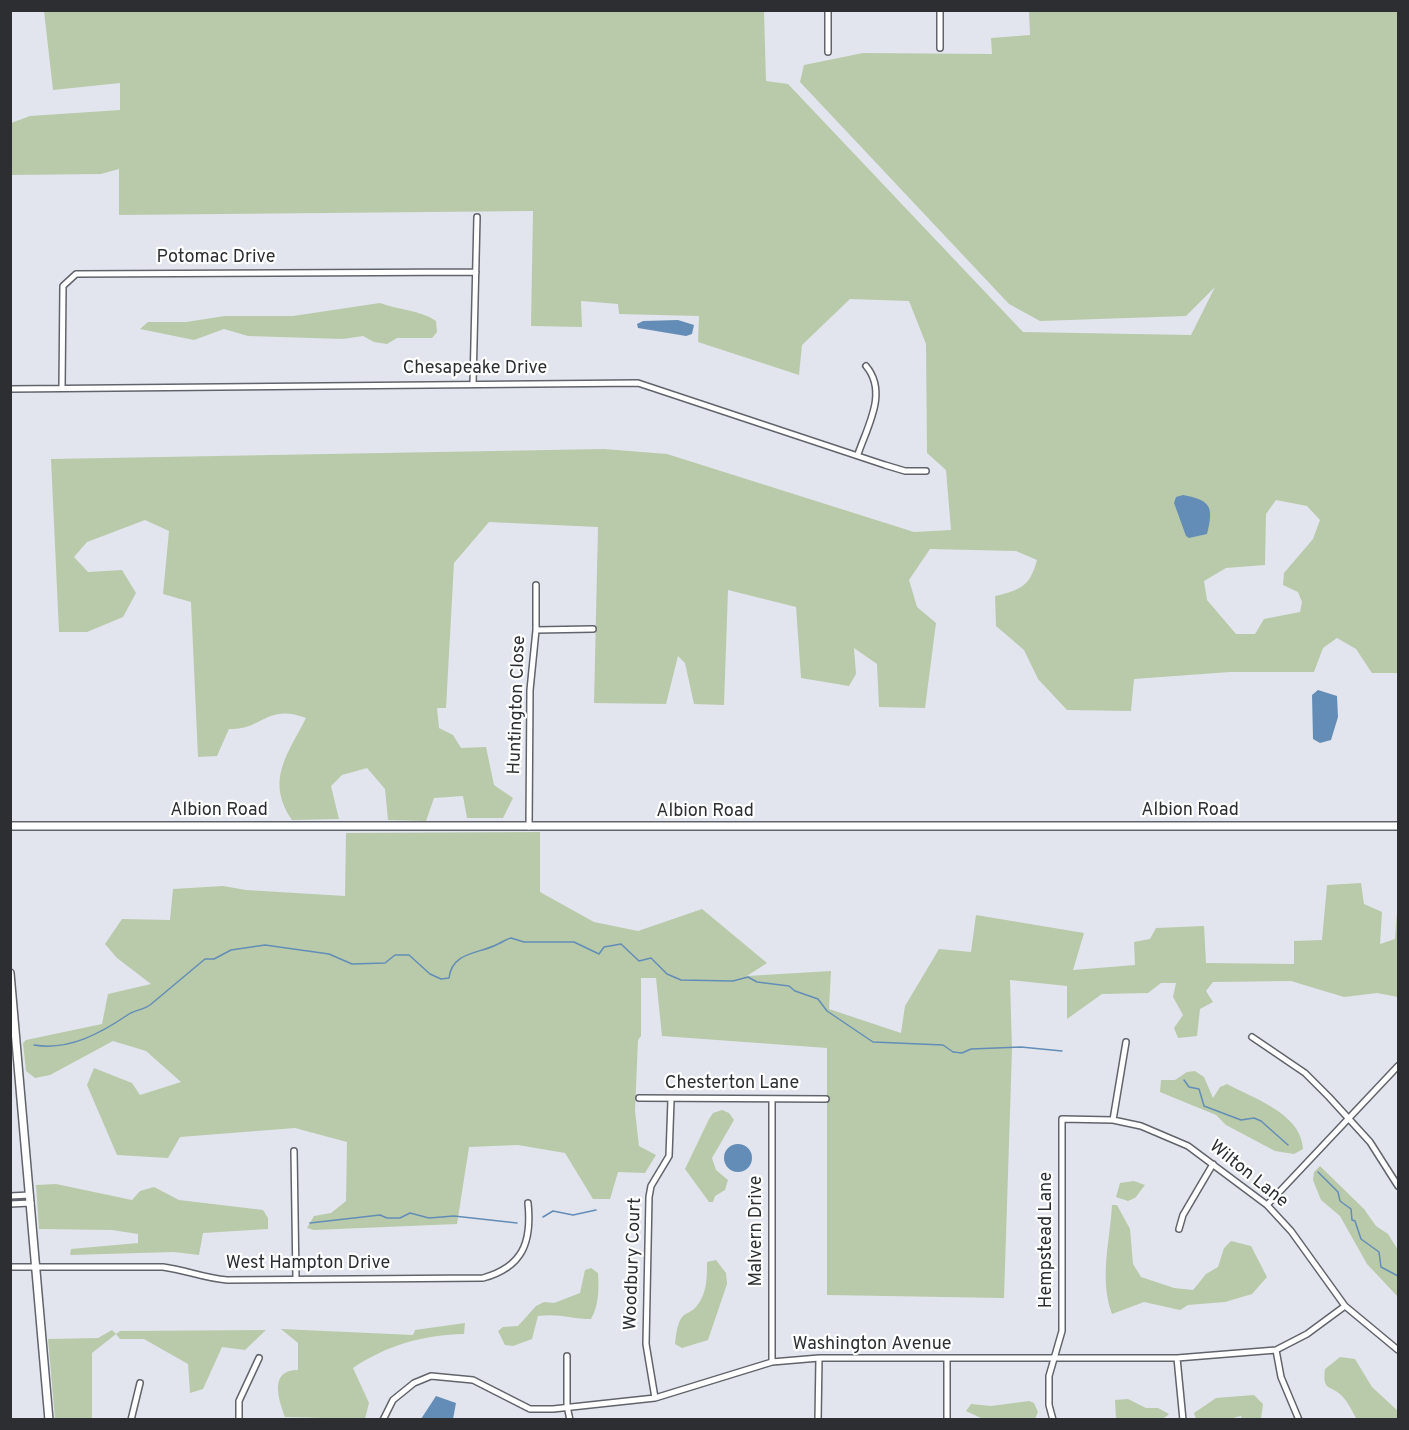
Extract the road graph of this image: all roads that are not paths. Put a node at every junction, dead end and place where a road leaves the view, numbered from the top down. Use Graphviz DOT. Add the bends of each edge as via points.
graph roads {
  1 [pos="828,10"];
  2 [pos="940,10"];
  3 [pos="940,48"];
  4 [pos="828,52"];
  5 [pos="477,217"];
  6 [pos="476,272"];
  7 [pos="866,366"];
  8 [pos="473,384"];
  9 [pos="62,388"];
  10 [pos="10,389"];
  11 [pos="858,454"];
  12 [pos="926,471"];
  13 [pos="536,585"];
  14 [pos="593,629"];
  15 [pos="536,630"];
  16 [pos="10,825"];
  17 [pos="1398,826"];
  18 [pos="530,827"];
  19 [pos="10,973"];
  20 [pos="1251,1036"];
  21 [pos="1126,1042"];
  22 [pos="1398,1066"];
  23 [pos="639,1098"];
  24 [pos="771,1099"];
  25 [pos="826,1099"];
  26 [pos="672,1100"];
  27 [pos="1062,1119"];
  28 [pos="1347,1119"];
  29 [pos="1113,1120"];
  30 [pos="294,1151"];
  31 [pos="1213,1164"];
  32 [pos="1398,1186"];
  33 [pos="10,1196"];
  34 [pos="30,1199"];
  35 [pos="528,1203"];
  36 [pos="10,1204"];
  37 [pos="1267,1205"];
  38 [pos="1179,1229"];
  39 [pos="10,1267"];
  40 [pos="36,1267"];
  41 [pos="296,1279"];
  42 [pos="1345,1306"];
  43 [pos="1276,1350"];
  44 [pos="1398,1350"];
  45 [pos="567,1356"];
  46 [pos="259,1358"];
  47 [pos="819,1358"];
  48 [pos="1177,1358"];
  49 [pos="947,1360"];
  50 [pos="1056,1360"];
  51 [pos="772,1362"];
  52 [pos="140,1383"];
  53 [pos="655,1398"];
  54 [pos="567,1406"];
  55 [pos="49,1419"];
  56 [pos="131,1419"];
  57 [pos="239,1419"];
  58 [pos="383,1419"];
  59 [pos="570,1419"];
  60 [pos="818,1419"];
  61 [pos="947,1419"];
  62 [pos="1053,1419"];
  63 [pos="1183,1419"];
  64 [pos="1299,1419"];
  1 -- 4 [label="street"];
  2 -- 3 [label="street"];
  5 -- 6 [label="street"];
  6 -- 8 [label="street"];
  6 -- 9 [label="street, Potomac Drive" via="76,274 63,286"];
  7 -- 11 [label="street" via="874,376 878,397"];
  8 -- 9 [label="street, Chesapeake Drive"];
  8 -- 11 [label="street, Chesapeake Drive" via="638,383"];
  9 -- 10 [label="street, Chesapeake Drive"];
  11 -- 12 [label="street, Chesapeake Drive" via="905,471"];
  13 -- 15 [label="street, Huntington Close"];
  14 -- 15 [label="street"];
  15 -- 18 [label="street, Huntington Close" via="530,690"];
  16 -- 18 [label="street, Albion Road"];
  17 -- 18 [label="street, Albion Road"];
  19 -- 34 [label="street"];
  20 -- 28 [label="street" via="1305,1073"];
  21 -- 29 [label="street"];
  22 -- 28 [label="street"];
  23 -- 26 [label="street, Chesterton Lane"];
  24 -- 25 [label="street, Chesterton Lane"];
  24 -- 26 [label="street, Chesterton Lane"];
  24 -- 51 [label="street, Malvern Drive"];
  26 -- 53 [label="street, Woodbury Court" via="669,1156 651,1186 649,1197 646,1344"];
  27 -- 29 [label="street, Wilton Lane"];
  27 -- 50 [label="street, Hempstead Lane" via="1062,1330"];
  28 -- 32 [label="street" via="1370,1142"];
  28 -- 37 [label="street"];
  29 -- 31 [label="street, Wilton Lane" via="1166,1135"];
  30 -- 41 [label="street"];
  31 -- 37 [label="street, Wilton Lane"];
  31 -- 38 [label="street"];
  33 -- 34 [label="street"];
  34 -- 36 [label="street"];
  34 -- 40 [label="street"];
  35 -- 41 [label="street, West Hampton Drive" via="530,1227 521,1254 501,1273 483,1278"];
  37 -- 42 [label="street, Wilton Lane" via="1291,1231"];
  39 -- 40 [label="street, West Hampton Drive"];
  40 -- 41 [label="street, West Hampton Drive" via="163,1267 202,1278"];
  40 -- 55 [label="street"];
  42 -- 43 [label="street, Washington Avenue" via="1307,1334"];
  42 -- 44 [label="street, Wilton Lane"];
  43 -- 48 [label="street, Washington Avenue"];
  43 -- 64 [label="street" via="1281,1377"];
  45 -- 54 [label="street"];
  46 -- 57 [label="street" via="239,1401"];
  47 -- 49 [label="street, Washington Avenue"];
  47 -- 51 [label="street, Washington Avenue"];
  47 -- 60 [label="street"];
  48 -- 50 [label="street, Washington Avenue"];
  48 -- 63 [label="street"];
  49 -- 50 [label="street, Washington Avenue"];
  49 -- 61 [label="street"];
  50 -- 62 [label="street, Hempstead Lane" via="1049,1376"];
  51 -- 53 [label="street, Washington Avenue"];
  52 -- 56 [label="street"];
  53 -- 54 [label="street, Washington Avenue"];
  54 -- 58 [label="street, Washington Avenue" via="530,1408 473,1380 431,1376 414,1383 393,1400"];
  54 -- 59 [label="street"];
}
